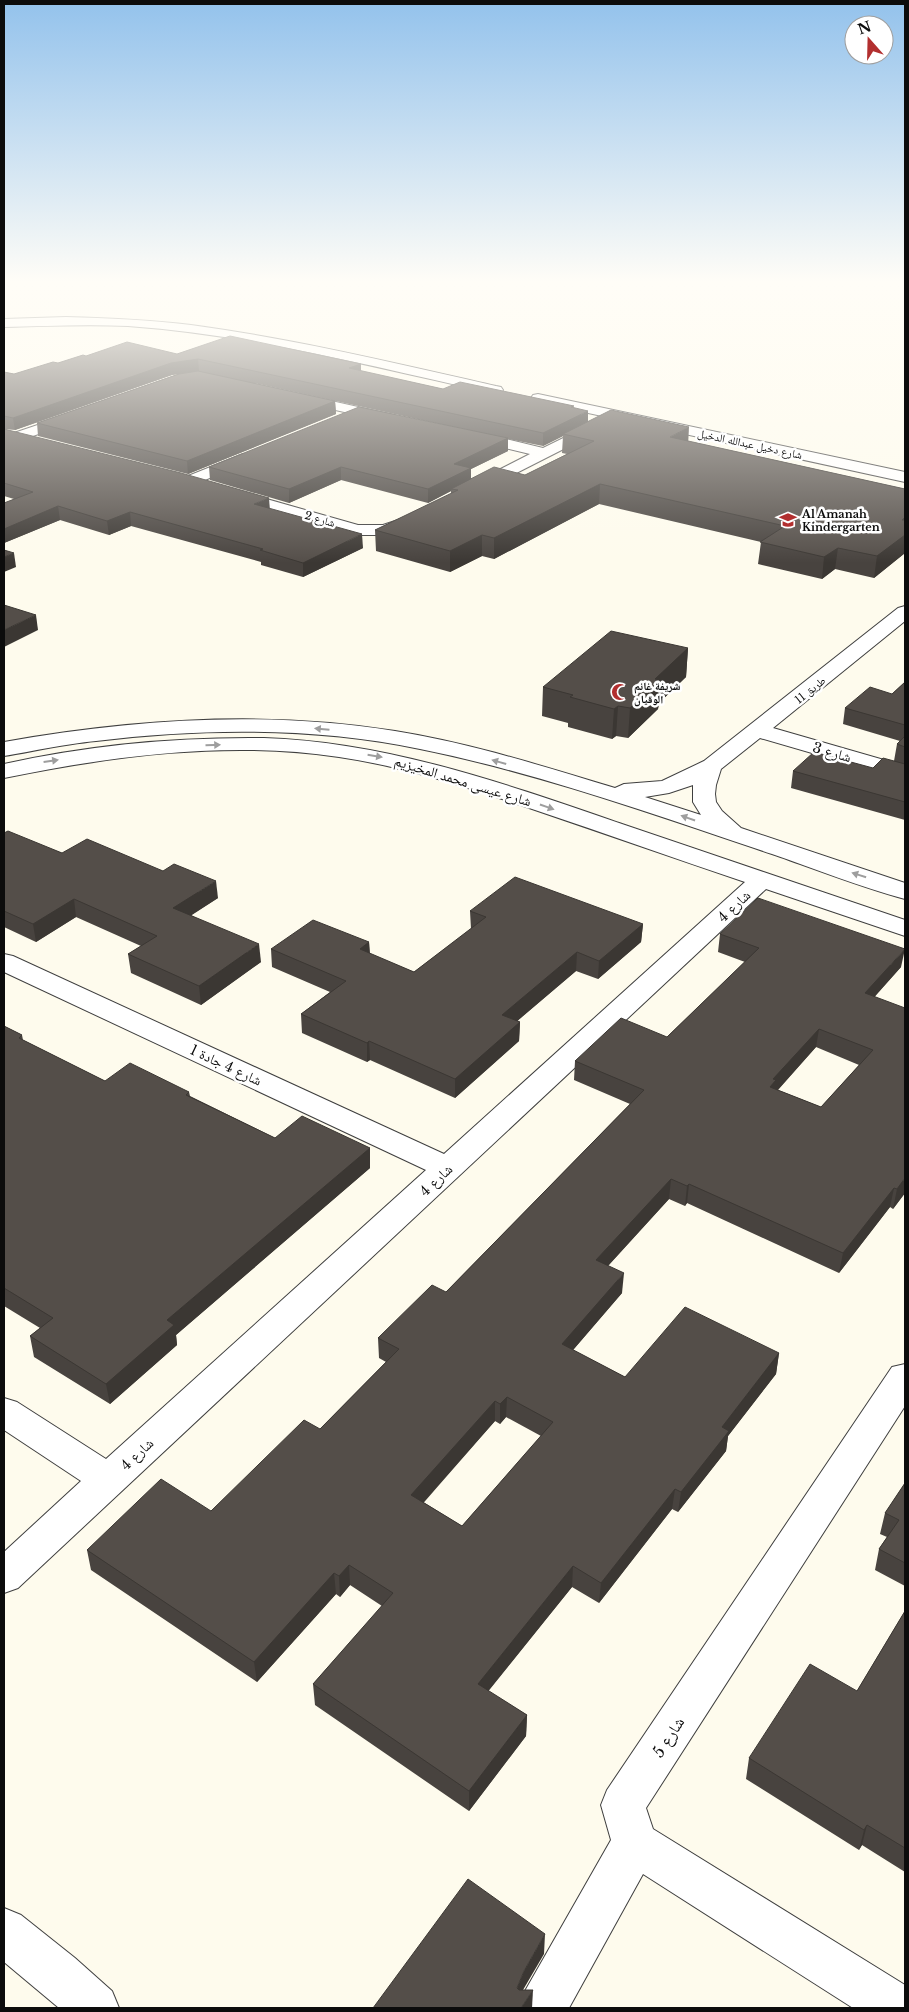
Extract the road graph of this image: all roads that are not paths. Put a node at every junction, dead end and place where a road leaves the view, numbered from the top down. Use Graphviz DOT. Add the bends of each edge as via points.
graph roads {
  1 [pos="431,376"];
  2 [pos="284,394"];
  3 [pos="360,411"];
  4 [pos="88,412"];
  5 [pos="619,416"];
  6 [pos="333,422"];
  7 [pos="406,422"];
  8 [pos="462,434"];
  9 [pos="10,436"];
  10 [pos="44,444"];
  11 [pos="261,452"];
  12 [pos="545,453"];
  13 [pos="169,476"];
  14 [pos="905,476"];
  15 [pos="188,481"];
  16 [pos="459,496"];
  17 [pos="424,513"];
  18 [pos="905,612"];
  19 [pos="759,731"];
  20 [pos="4,749"];
  21 [pos="712,766"];
  22 [pos="4,771"];
  23 [pos="905,773"];
  24 [pos="593,789"];
  25 [pos="740,835"];
  26 [pos="762,880"];
  27 [pos="905,891"];
  28 [pos="899,924"];
  29 [pos="4,962"];
  30 [pos="448,1168"];
  31 [pos="905,1377"];
  32 [pos="4,1412"];
  33 [pos="109,1480"];
  34 [pos="4,1576"];
  35 [pos="635,1844"];
  36 [pos="4,1932"];
  37 [pos="95,2008"];
  38 [pos="542,2008"];
  39 [pos="897,2008"];
  1 -- 5 [label="street, شارع دخيل عبدالله الدخيل"];
  2 -- 3 [label="street"];
  3 -- 6 [label="street"];
  3 -- 7 [label="street"];
  4 -- 9 [label="street"];
  5 -- 12 [label="street"];
  5 -- 14 [label="street, شارع دخيل عبدالله الدخيل"];
  8 -- 12 [label="street"];
  9 -- 10 [label="street"];
  11 -- 15 [label="street"];
  12 -- 16 [label="street"];
  13 -- 15 [label="street, شارع 2"];
  15 -- 17 [label="street, شارع 2" via="357,530 398,526"];
  18 -- 19 [label="street, طريق 11"];
  19 -- 21 [label="street, طريق 11"];
  19 -- 23 [label="street, شارع 3"];
  24 -- 20 [label="street, شارع عيسى محمد المخيزيم, one-way" via="476,755 420,743 372,734 277,726 151,729"];
  21 -- 24 [label="street, طريق 11" via="678,785 664,788"];
  21 -- 25 [label="street" via="704,782 703,800 715,818"];
  22 -- 26 [label="street, شارع عيسى محمد المخيزيم, one-way" via="85,756 188,746 302,746 345,752 389,759 455,778"];
  25 -- 24 [label="street, شارع عيسى محمد المخيزيم, one-way"];
  27 -- 25 [label="street, شارع عيسى محمد المخيزيم, one-way"];
  26 -- 28 [label="street, شارع عيسى محمد المخيزيم"];
  26 -- 30 [label="street, شارع 4"];
  29 -- 30 [label="street, شارع 4 جادة 1"];
  30 -- 33 [label="street, شارع 4"];
  31 -- 35 [label="street, شارع 5" via="623,1805"];
  32 -- 33 [label="street, شارع 4"];
  33 -- 34 [label="street, شارع 4"];
  35 -- 38 [label="street"];
  35 -- 39 [label="street"];
  36 -- 37 [label="street"];
}
